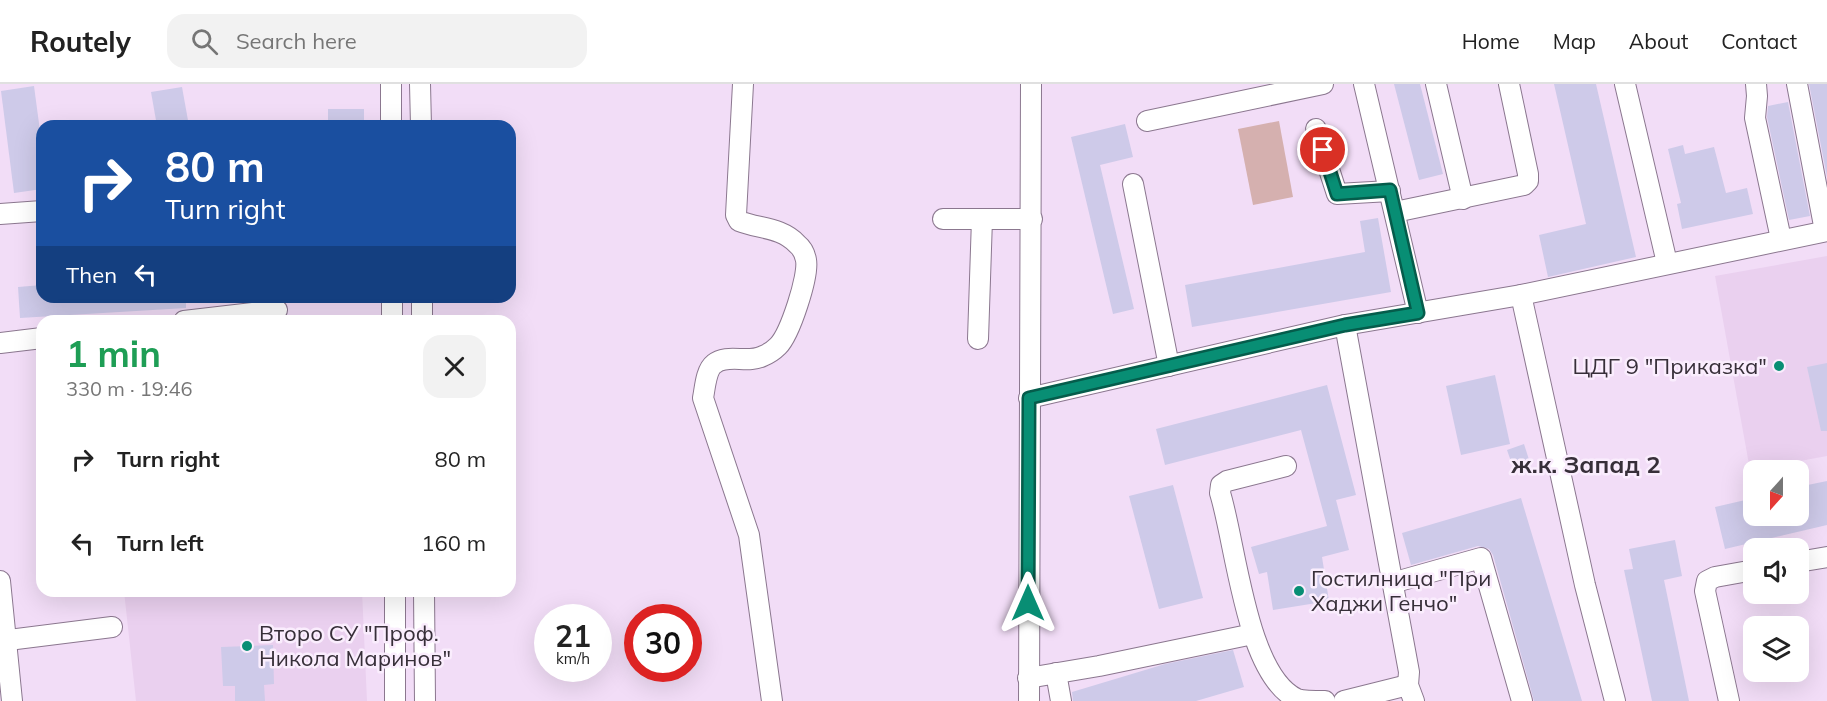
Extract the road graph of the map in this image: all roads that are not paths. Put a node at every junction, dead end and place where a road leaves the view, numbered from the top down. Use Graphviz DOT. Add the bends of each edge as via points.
graph roads {
  1 [pos="391,84"];
  2 [pos="420,84"];
  3 [pos="743,84"];
  4 [pos="1031,84"];
  5 [pos="1323,84"];
  6 [pos="1364,84"];
  7 [pos="1436,84"];
  8 [pos="1509,84"];
  9 [pos="1625,84"];
  10 [pos="1756,84"];
  11 [pos="1797,84"];
  12 [pos="391,120"];
  13 [pos="421,120"];
  14 [pos="1147,121"];
  15 [pos="1316,129"];
  16 [pos="1133,184"];
  17 [pos="1390,190"];
  18 [pos="1462,199"];
  19 [pos="36,211"];
  20 [pos="1395,212"];
  21 [pos="0,214"];
  22 [pos="944,219"];
  23 [pos="982,219"];
  24 [pos="1032,219"];
  25 [pos="1826,231"];
  26 [pos="1781,239"];
  27 [pos="1667,263"];
  28 [pos="1521,295"];
  29 [pos="277,310"];
  30 [pos="1418,313"];
  31 [pos="235,315"];
  32 [pos="1345,325"];
  33 [pos="36,339"];
  34 [pos="978,339"];
  35 [pos="0,343"];
  36 [pos="1169,366"];
  37 [pos="1029,398"];
  38 [pos="1286,466"];
  39 [pos="1827,557"];
  40 [pos="1809,560"];
  41 [pos="1743,572"];
  42 [pos="0,581"];
  43 [pos="1392,583"];
  44 [pos="395,597"];
  45 [pos="424,597"];
  46 [pos="112,627"];
  47 [pos="1252,634"];
  48 [pos="3,640"];
  49 [pos="1056,674"];
  50 [pos="1028,678"];
  51 [pos="1411,693"];
  52 [pos="12,701"];
  53 [pos="395,701"];
  54 [pos="425,701"];
  55 [pos="772,701"];
  56 [pos="1029,701"];
  57 [pos="1061,701"];
  58 [pos="1325,701"];
  59 [pos="1344,701"];
  60 [pos="1522,701"];
  61 [pos="1614,701"];
  62 [pos="1729,701"];
  1 -- 12 [label="street"];
  2 -- 13 [label="street"];
  3 -- 55 [label="street" via="736,215 744,223 782,232 803,250 806,260 799,300 779,345 752,361 724,359 713,364 703,398 749,535"];
  4 -- 24 [label="street"];
  5 -- 14 [label="street"];
  6 -- 17 [label="street"];
  7 -- 18 [label="street"];
  8 -- 18 [label="street" via="1528,182"];
  9 -- 27 [label="street"];
  10 -- 26 [label="street" via="1755,118"];
  11 -- 25 [label="street"];
  15 -- 17 [label="street" via="1337,194"];
  16 -- 36 [label="street"];
  17 -- 20 [label="street"];
  18 -- 20 [label="street"];
  19 -- 21 [label="street"];
  20 -- 30 [label="street"];
  22 -- 23 [label="street"];
  23 -- 24 [label="street"];
  23 -- 34 [label="street"];
  24 -- 37 [label="street"];
  25 -- 26 [label="street"];
  26 -- 27 [label="street"];
  27 -- 28 [label="street"];
  28 -- 30 [label="street"];
  28 -- 61 [label="street"];
  29 -- 31 [label="street"];
  30 -- 32 [label="street"];
  32 -- 36 [label="street"];
  32 -- 43 [label="street"];
  33 -- 35 [label="street"];
  36 -- 37 [label="street"];
  37 -- 50 [label="street"];
  38 -- 47 [label="street" via="1221,485"];
  39 -- 40 [label="street"];
  41 -- 62 [label="street" via="1707,581 1705,591"];
  42 -- 48 [label="street"];
  43 -- 51 [label="street"];
  43 -- 60 [label="street" via="1481,558"];
  44 -- 53 [label="street"];
  45 -- 54 [label="street"];
  46 -- 48 [label="street"];
  47 -- 49 [label="street"];
  47 -- 58 [label="street" via="1276,683 1298,700"];
  48 -- 52 [label="street"];
  49 -- 50 [label="street"];
  49 -- 57 [label="street"];
  50 -- 56 [label="street"];
  51 -- 59 [label="street"];
}
